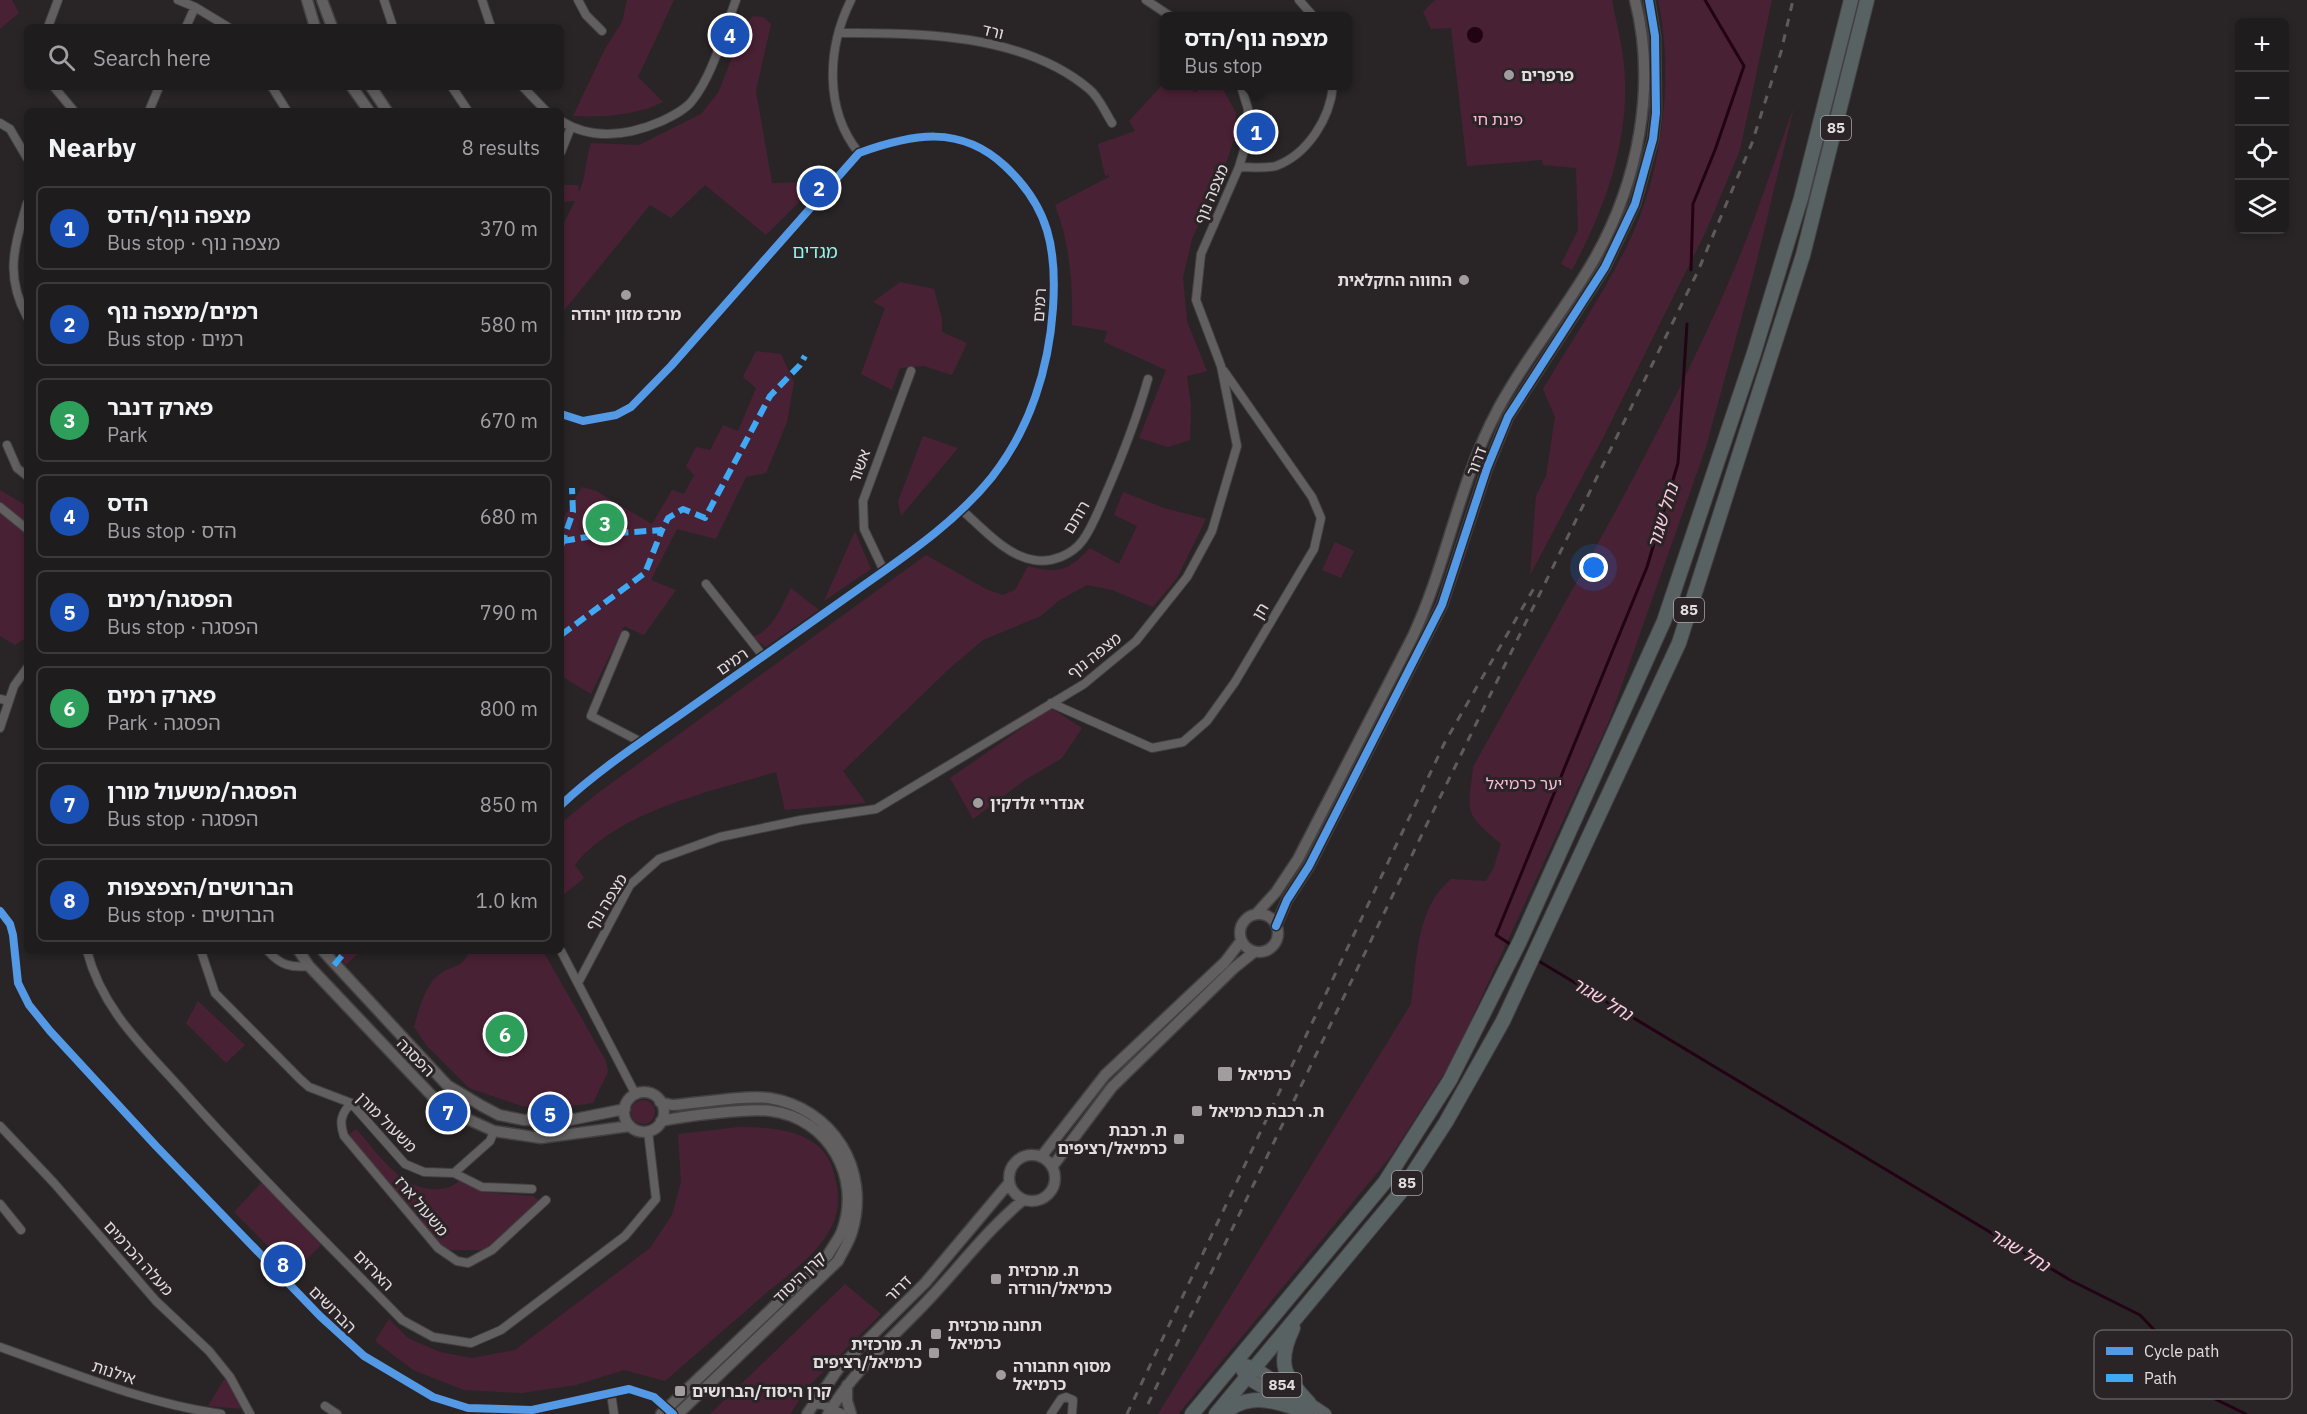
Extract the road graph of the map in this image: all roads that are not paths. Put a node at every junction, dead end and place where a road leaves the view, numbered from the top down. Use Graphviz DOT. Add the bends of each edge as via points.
graph roads {
  1 [pos="58,0"];
  2 [pos="177,0"];
  3 [pos="307,0"];
  4 [pos="322,0"];
  5 [pos="384,0"];
  6 [pos="482,0"];
  7 [pos="578,0"];
  8 [pos="736,0"];
  9 [pos="851,0"];
  10 [pos="1146,0"];
  11 [pos="1299,0"];
  12 [pos="1635,0"];
  13 [pos="1649,0"];
  14 [pos="1851,0"];
  15 [pos="1867,0"];
  16 [pos="195,7"];
  17 [pos="1164,12"];
  18 [pos="1310,12"];
  19 [pos="49,24"];
  20 [pos="187,24"];
  21 [pos="223,24"];
  22 [pos="314,24"];
  23 [pos="332,24"];
  24 [pos="392,24"];
  25 [pos="490,24"];
  26 [pos="602,32"];
  27 [pos="839,33"];
  28 [pos="56,90"];
  29 [pos="158,90"];
  30 [pos="274,90"];
  31 [pos="354,90"];
  32 [pos="373,90"];
  33 [pos="454,90"];
  34 [pos="526,90"];
  35 [pos="1242,90"];
  36 [pos="1332,90"];
  37 [pos="72,108"];
  38 [pos="150,108"];
  39 [pos="285,108"];
  40 [pos="367,108"];
  41 [pos="385,108"];
  42 [pos="466,108"];
  43 [pos="543,108"];
  44 [pos="0,123"];
  45 [pos="564,123"];
  46 [pos="1112,123"];
  47 [pos="571,127"];
  48 [pos="564,144"];
  49 [pos="24,153"];
  50 [pos="859,153"];
  51 [pos="1239,167"];
  52 [pos="24,214"];
  53 [pos="24,309"];
  54 [pos="1221,366"];
  55 [pos="911,371"];
  56 [pos="1148,379"];
  57 [pos="564,415"];
  58 [pos="7,446"];
  59 [pos="24,474"];
  60 [pos="0,507"];
  61 [pos="963,511"];
  62 [pos="0,516"];
  63 [pos="17,522"];
  64 [pos="24,527"];
  65 [pos="884,571"];
  66 [pos="706,584"];
  67 [pos="625,635"];
  68 [pos="763,656"];
  69 [pos="24,672"];
  70 [pos="5,700"];
  71 [pos="1051,703"];
  72 [pos="0,728"];
  73 [pos="641,742"];
  74 [pos="564,803"];
  75 [pos="0,911"];
  76 [pos="1256,914"];
  77 [pos="1276,926"];
  78 [pos="1241,941"];
  79 [pos="1254,952"];
  80 [pos="88,954"];
  81 [pos="202,954"];
  82 [pos="271,954"];
  83 [pos="301,954"];
  84 [pos="326,954"];
  85 [pos="563,954"];
  86 [pos="309,966"];
  87 [pos="578,983"];
  88 [pos="636,1095"];
  89 [pos="660,1102"];
  90 [pos="351,1103"];
  91 [pos="625,1109"];
  92 [pos="499,1115"];
  93 [pos="661,1121"];
  94 [pos="0,1126"];
  95 [pos="630,1126"];
  96 [pos="494,1131"];
  97 [pos="648,1131"];
  98 [pos="1041,1157"];
  99 [pos="1052,1167"];
  100 [pos="454,1173"];
  101 [pos="1009,1183"];
  102 [pos="532,1188"];
  103 [pos="546,1200"];
  104 [pos="1023,1200"];
  105 [pos="0,1204"];
  106 [pos="21,1230"];
  107 [pos="961,1241"];
  108 [pos="970,1252"];
  109 [pos="1296,1320"];
  110 [pos="0,1347"];
  111 [pos="1236,1362"];
  112 [pos="1251,1373"];
  113 [pos="847,1384"];
  114 [pos="611,1393"];
  115 [pos="325,1406"];
  116 [pos="1304,1408"];
  117 [pos="810,1409"];
  118 [pos="829,1411"];
  119 [pos="667,1412"];
  120 [pos="221,1414"];
  121 [pos="250,1414"];
  122 [pos="337,1414"];
  123 [pos="614,1414"];
  124 [pos="678,1414"];
  125 [pos="819,1414"];
  126 [pos="843,1414"];
  127 [pos="851,1414"];
  128 [pos="1051,1414"];
  129 [pos="1072,1414"];
  130 [pos="1192,1414"];
  131 [pos="1216,1414"];
  132 [pos="1222,1414"];
  133 [pos="1325,1414"];
  1 -- 19 [label="street"];
  2 -- 16 [label="street"];
  3 -- 22 [label="street"];
  4 -- 23 [label="street"];
  5 -- 24 [label="street"];
  6 -- 25 [label="street"];
  7 -- 26 [label="street"];
  8 -- 47 [label="street" via="705,81 691,103 673,116 638,131 611,135"];
  9 -- 27 [label="street"];
  10 -- 17 [label="street"];
  11 -- 18 [label="street"];
  12 -- 76 [label="street, דרור" via="1642,37 1644,95 1637,147 1622,199 1594,260 1497,411 1473,464 1429,600 1413,636 1298,860"];
  13 -- 77 [label="street, דרור" via="1656,46 1656,113 1635,204 1605,267 1508,417 1442,605"];
  14 -- 111 [label="highway, 85" via="1797,209 1754,352 1664,621 1514,955 1450,1080 1392,1172"];
  15 -- 109 [label="highway, 85" via="1803,255 1679,643 1483,1059 1400,1193"];
  16 -- 20 [label="street"];
  16 -- 21 [label="street"];
  27 -- 46 [label="street, ורד" via="896,32 979,41 1038,59 1091,90"];
  27 -- 50 [label="street" via="832,63 833,92 848,138"];
  28 -- 37 [label="street"];
  29 -- 38 [label="street"];
  30 -- 39 [label="street"];
  31 -- 40 [label="street"];
  32 -- 41 [label="street"];
  33 -- 42 [label="street"];
  34 -- 43 [label="street"];
  35 -- 51 [label="street, מצפה נוף" via="1248,109 1248,137"];
  36 -- 51 [label="street" via="1325,116 1306,146 1292,158 1275,166"];
  44 -- 49 [label="street" via="10,129"];
  45 -- 47 [label="street"];
  47 -- 48 [label="street"];
  50 -- 57 [label="street, רמים" via="631,407 615,415 583,421"];
  50 -- 61 [label="street, רמים" via="895,140 948,135 988,151 1022,182 1048,226 1055,277 1051,331 1042,375 1031,410 1013,446"];
  51 -- 54 [label="street, מצפה נוף" via="1201,254 1196,300"];
  52 -- 53 [label="street" via="12,258 15,284"];
  54 -- 71 [label="street, מצפה נוף" via="1237,446 1212,531 1187,577 1136,641 1084,684"];
  54 -- 71 [label="street, חן" via="1312,497 1321,518 1314,549 1235,682 1207,721 1183,742 1152,748"];
  55 -- 65 [label="street, אשור" via="863,501 864,529"];
  56 -- 61 [label="street, רותם" via="1132,433 1099,511 1082,542 1061,558 1033,560 1014,553"];
  58 -- 59 [label="street" via="17,468"];
  60 -- 63 [label="street"];
  61 -- 65 [label="street, רמים"];
  62 -- 63 [label="street"];
  63 -- 64 [label="street"];
  65 -- 68 [label="street, רמים"];
  66 -- 68 [label="street"];
  67 -- 73 [label="street" via="591,716"];
  68 -- 73 [label="street, רמים"];
  69 -- 70 [label="street"];
  70 -- 72 [label="street"];
  71 -- 87 [label="street, מצפה נוף" via="876,809 720,837 659,858 630,885"];
  73 -- 74 [label="street, רמים"];
  75 -- 114 [label="street, הברושים" via="13,935 18,983 29,1005 50,1031 285,1280 364,1356 433,1397 468,1408 532,1410"];
  76 -- 77 [label="street" via="1268,916"];
  76 -- 78 [label="street" via="1241,926"];
  77 -- 79 [label="street" via="1275,944 1264,952"];
  78 -- 79 [label="street"];
  78 -- 98 [label="street" via="1225,963 1090,1091"];
  79 -- 99 [label="street" via="1112,1087"];
  80 -- 97 [label="street, הארזים" via="113,1012 221,1133 402,1320 433,1337 471,1343 501,1330 625,1236 656,1199"];
  81 -- 90 [label="street, משעול מורן" via="215,993 284,1062 309,1086"];
  82 -- 86 [label="street" via="292,968"];
  83 -- 86 [label="street, הפסגה"];
  84 -- 92 [label="street, הפסגה" via="447,1085"];
  85 -- 87 [label="street"];
  86 -- 96 [label="street, הפסגה" via="434,1098"];
  87 -- 88 [label="street"];
  88 -- 89 [label="street" via="647,1093"];
  88 -- 91 [label="street"];
  89 -- 93 [label="street" via="664,1111"];
  89 -- 124 [label="street, קרן היסוד" via="672,1105 768,1098 807,1111 839,1138 855,1173 857,1203 852,1233 838,1261"];
  90 -- 100 [label="street, משעול מורן" via="405,1164 424,1172"];
  90 -- 103 [label="street, משעול ארז" via="340,1124 344,1136 438,1248 457,1262 468,1263 492,1250"];
  91 -- 92 [label="street, הפסגה" via="570,1120 524,1120"];
  91 -- 95 [label="street"];
  92 -- 96 [label="street"];
  93 -- 97 [label="street"];
  93 -- 119 [label="street, קרן היסוד" via="769,1110 805,1120 831,1145 838,1158 845,1174 847,1202 842,1231 828,1255"];
  94 -- 121 [label="street, מעלה הכרמים" via="156,1301 209,1350 230,1377"];
  95 -- 96 [label="street, הפסגה" via="541,1138"];
  95 -- 97 [label="street"];
  96 -- 100 [label="street" via="490,1141"];
  98 -- 99 [label="street"];
  98 -- 101 [label="street" via="1032,1155 1016,1162 1010,1169"];
  99 -- 104 [label="street" via="1055,1178 1048,1195 1032,1202"];
  100 -- 102 [label="street" via="482,1187"];
  101 -- 104 [label="street"];
  101 -- 107 [label="street, דרור"];
  104 -- 108 [label="street, דרור"];
  105 -- 106 [label="street"];
  107 -- 108 [label="street"];
  107 -- 117 [label="street, דרור" via="839,1368"];
  108 -- 113 [label="street, דרור"];
  109 -- 112 [label="highway, 85"];
  109 -- 116 [label="highway" via="1284,1364 1287,1379"];
  110 -- 120 [label="street, אילנות" via="116,1390"];
  111 -- 112 [label="main road, 854"];
  111 -- 130 [label="highway, 85"];
  112 -- 116 [label="main road, 854"];
  112 -- 131 [label="highway, 85"];
  113 -- 118 [label="street, דרור"];
  113 -- 127 [label="street"];
  114 -- 119 [label="street, הברושים" via="629,1389 646,1393"];
  114 -- 123 [label="street"];
  115 -- 122 [label="street"];
  116 -- 132 [label="highway" via="1259,1399 1238,1404"];
  116 -- 133 [label="main road, 854"];
  117 -- 118 [label="street"];
  117 -- 125 [label="street"];
  118 -- 126 [label="street"];
  128 -- 129 [label="street" via="1066,1397 1073,1400"];
}
